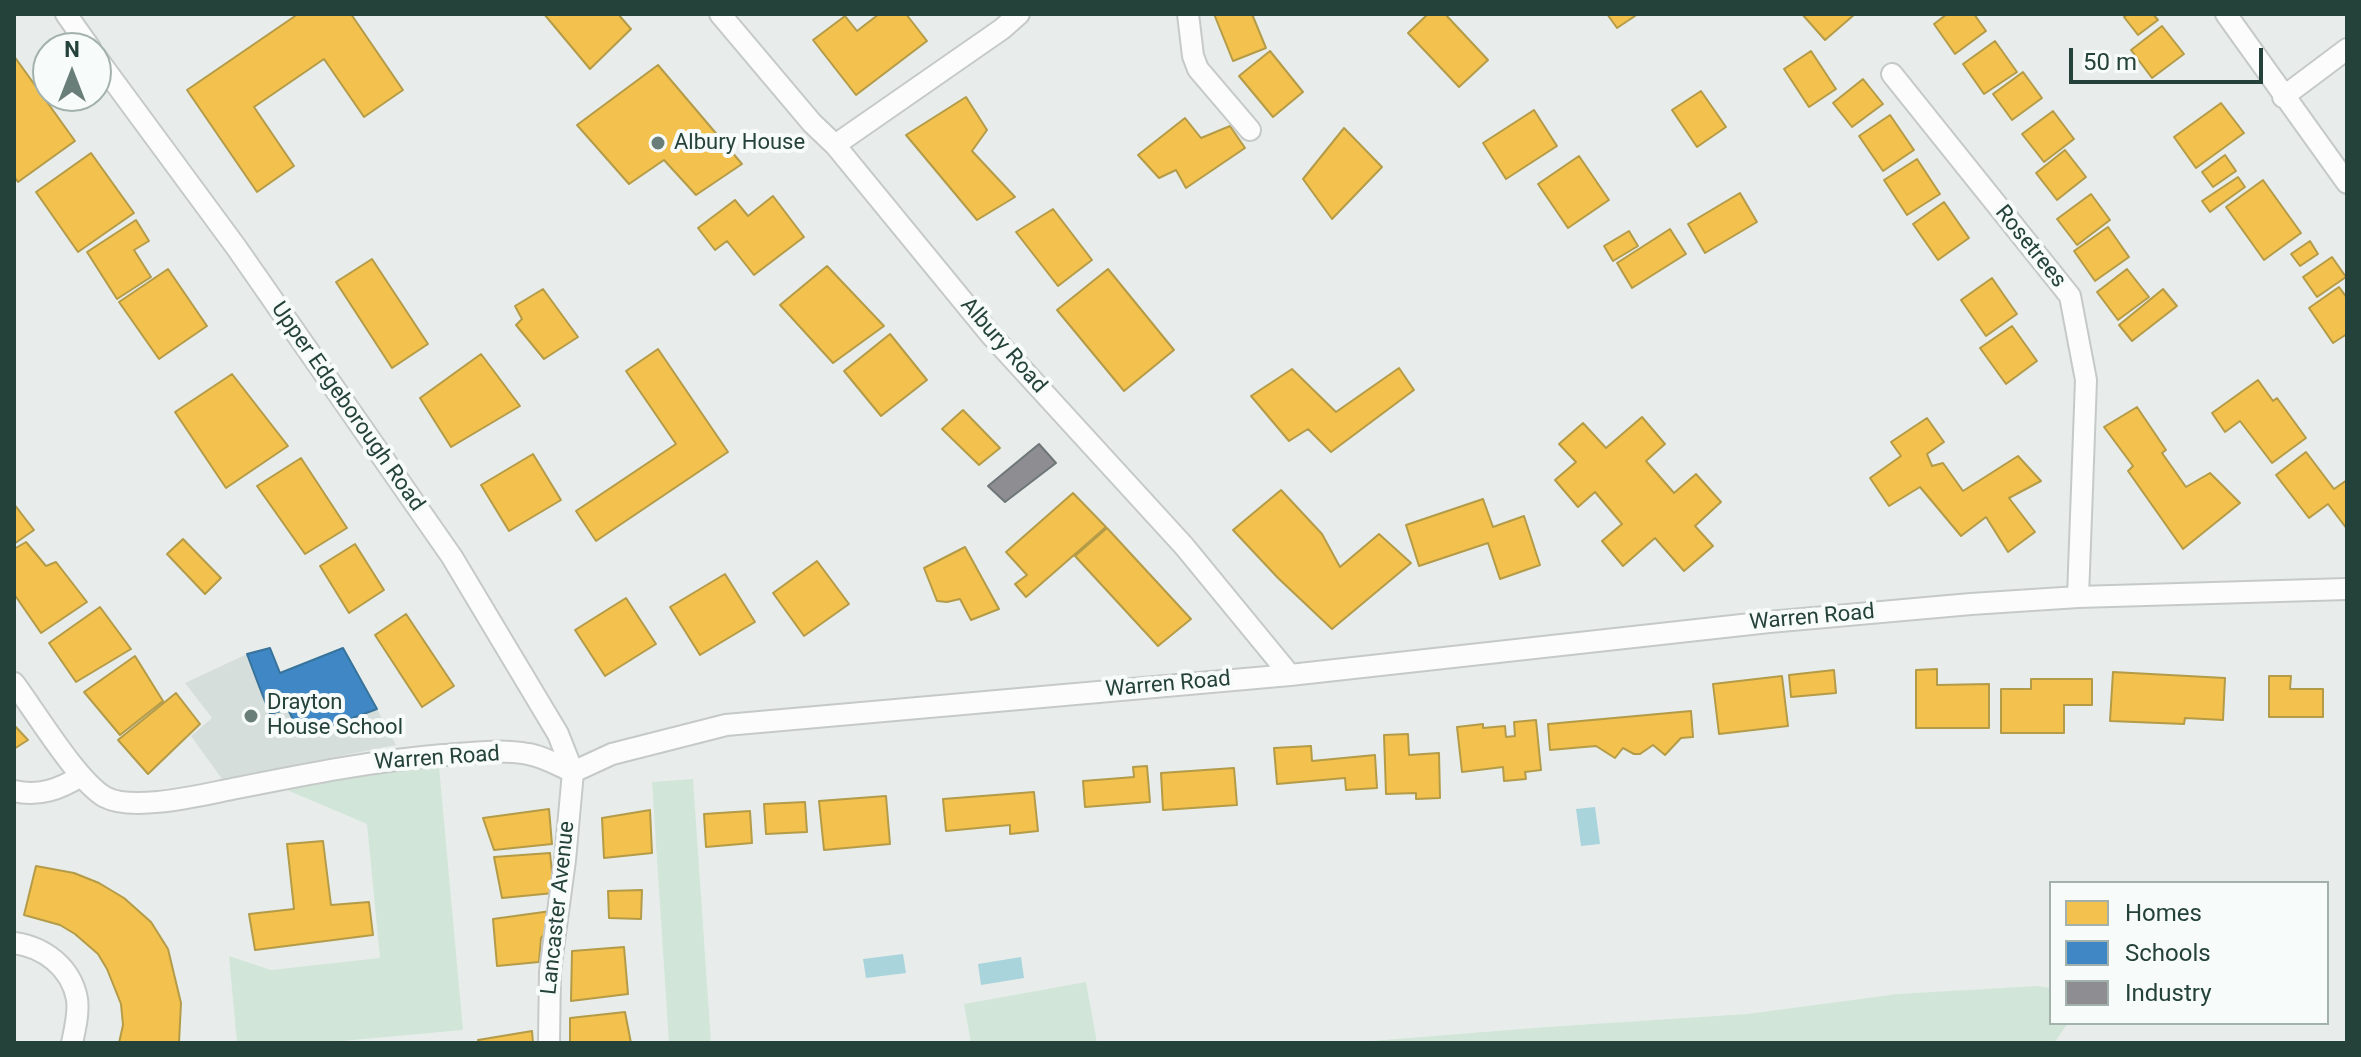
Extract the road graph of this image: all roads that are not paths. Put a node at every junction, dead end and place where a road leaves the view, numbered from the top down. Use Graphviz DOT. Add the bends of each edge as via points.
graph roads {
  1 [pos="66,14"];
  2 [pos="720,14"];
  3 [pos="1019,14"];
  4 [pos="1188,14"];
  5 [pos="2226,14"];
  6 [pos="79,32"];
  7 [pos="2347,49"];
  8 [pos="1892,74"];
  9 [pos="112,79"];
  10 [pos="2283,97"];
  11 [pos="1250,130"];
  12 [pos="835,145"];
  13 [pos="2347,183"];
  14 [pos="2347,589"];
  15 [pos="2078,597"];
  16 [pos="1290,675"];
  17 [pos="14,683"];
  18 [pos="573,772"];
  19 [pos="81,776"];
  20 [pos="14,791"];
  21 [pos="14,943"];
  22 [pos="72,1043"];
  23 [pos="549,1043"];
  1 -- 6 [label="street"];
  2 -- 12 [label="street, Albury Road"];
  3 -- 12 [label="street"];
  4 -- 11 [label="street" via="1198,69"];
  5 -- 10 [label="street"];
  7 -- 10 [label="street"];
  8 -- 15 [label="street, Rosetrees" via="2070,296 2086,380"];
  9 -- 18 [label="street, Upper Edgeborough Road" via="452,557 558,734"];
  10 -- 13 [label="street"];
  12 -- 16 [label="street, Albury Road" via="990,334 1174,535"];
  14 -- 15 [label="street, Warren Road"];
  15 -- 16 [label="street, Warren Road" via="1769,622"];
  16 -- 18 [label="street, Warren Road" via="726,725 612,754"];
  17 -- 19 [label="street, Warren Road"];
  18 -- 19 [label="street, Warren Road" via="529,754 477,752 308,773 172,800 118,801"];
  18 -- 23 [label="street, Lancaster Avenue" via="550,971"];
  19 -- 20 [label="street" via="45,792"];
  21 -- 22 [label="street" via="45,953 67,974 77,999"];
}
